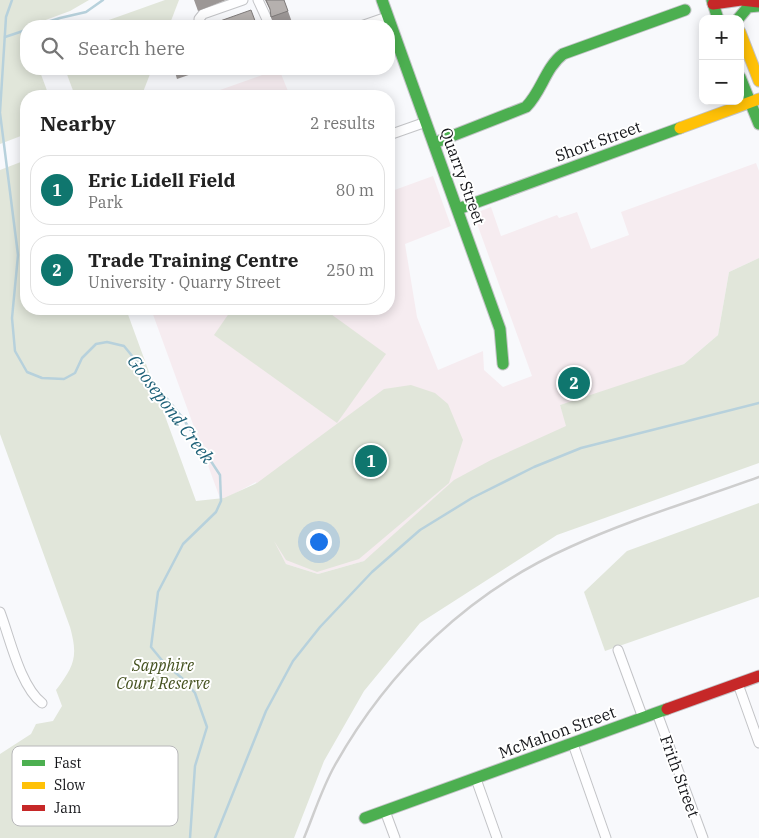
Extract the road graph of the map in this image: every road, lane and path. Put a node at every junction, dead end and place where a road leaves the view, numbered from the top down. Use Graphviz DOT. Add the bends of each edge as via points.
graph roads {
  1 [pos="243,0"];
  2 [pos="258,0"];
  3 [pos="382,0"];
  4 [pos="719,1"];
  5 [pos="759,2"];
  6 [pos="759,6"];
  7 [pos="685,10"];
  8 [pos="718,15"];
  9 [pos="732,15"];
  10 [pos="740,15"];
  11 [pos="387,17"];
  12 [pos="199,20"];
  13 [pos="267,20"];
  14 [pos="378,20"];
  15 [pos="388,20"];
  16 [pos="395,39"];
  17 [pos="744,42"];
  18 [pos="759,81"];
  19 [pos="744,85"];
  20 [pos="754,101"];
  21 [pos="426,122"];
  22 [pos="759,124"];
  23 [pos="395,133"];
  24 [pos="434,143"];
  25 [pos="458,209"];
  26 [pos="503,364"];
  27 [pos="0,612"];
  28 [pos="618,650"];
  29 [pos="759,676"];
  30 [pos="738,684"];
  31 [pos="42,703"];
  32 [pos="657,713"];
  33 [pos="643,718"];
  34 [pos="759,742"];
  35 [pos="573,744"];
  36 [pos="476,779"];
  37 [pos="386,811"];
  38 [pos="366,818"];
  39 [pos="395,838"];
  40 [pos="497,838"];
  41 [pos="606,838"];
  42 [pos="703,838"];
  1 -- 12 [label="street" via="203,14"];
  2 -- 13 [label="street"];
  3 -- 11 [label="street, Quarry Street"];
  4 -- 5 [label="street"];
  4 -- 8 [label="street"];
  4 -- 9 [label="street"];
  6 -- 10 [label="street" via="748,7"];
  7 -- 24 [label="street" via="563,54 554,62 536,96 526,107"];
  11 -- 14 [label="street"];
  11 -- 15 [label="street, Quarry Street"];
  16 -- 21 [label="street, Quarry Street"];
  17 -- 18 [label="street"];
  19 -- 20 [label="street"];
  20 -- 22 [label="street"];
  20 -- 25 [label="street, Short Street"];
  21 -- 23 [label="street"];
  21 -- 24 [label="street, Quarry Street"];
  24 -- 25 [label="street, Quarry Street"];
  25 -- 26 [label="street, Quarry Street" via="500,329"];
  27 -- 31 [label="street" via="26,683"];
  28 -- 33 [label="street"];
  29 -- 30 [label="street, McMahon Street"];
  30 -- 32 [label="street, McMahon Street"];
  30 -- 34 [label="street"];
  32 -- 33 [label="street, McMahon Street"];
  32 -- 42 [label="street, Frith Street"];
  33 -- 35 [label="street, McMahon Street"];
  35 -- 36 [label="street, McMahon Street"];
  35 -- 41 [label="street"];
  36 -- 37 [label="street, McMahon Street"];
  36 -- 40 [label="street"];
  37 -- 38 [label="street, McMahon Street"];
  37 -- 39 [label="street"];
}
